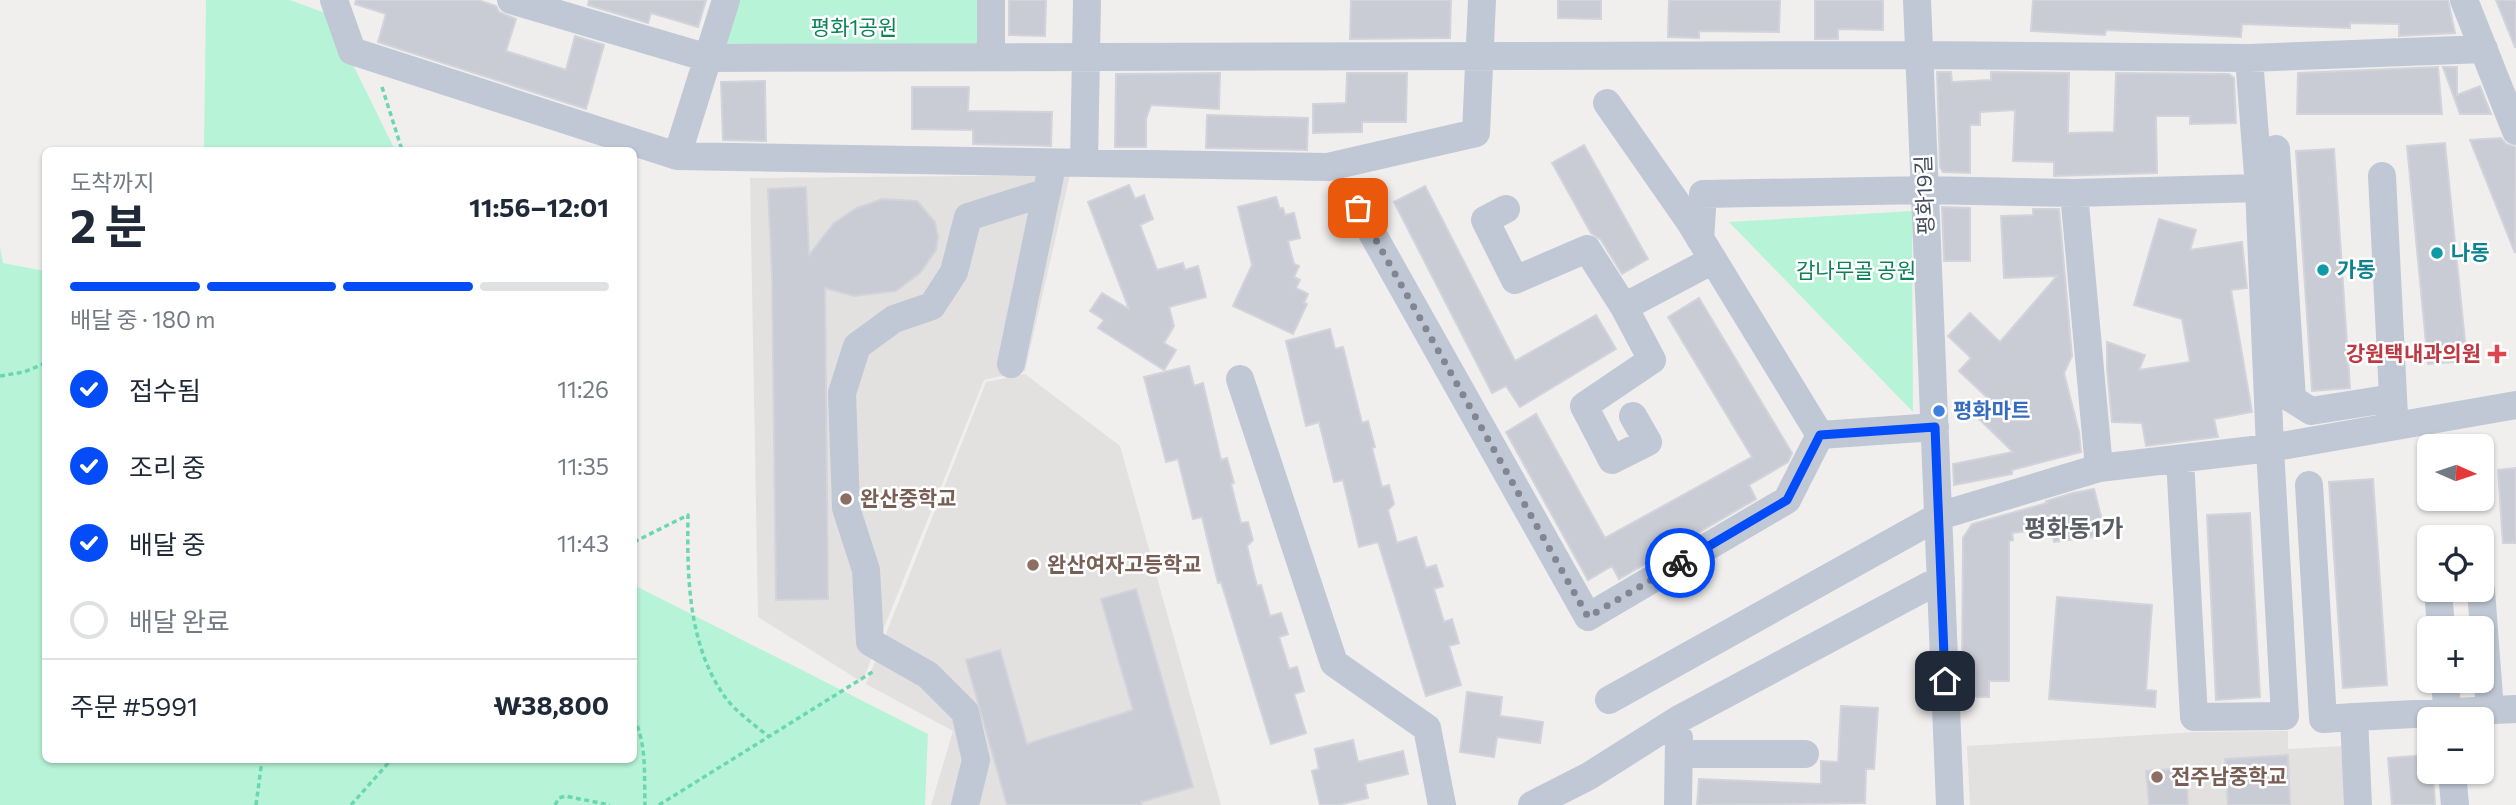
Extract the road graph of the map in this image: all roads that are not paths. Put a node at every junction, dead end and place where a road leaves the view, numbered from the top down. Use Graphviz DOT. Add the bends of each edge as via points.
graph roads {
  1 [pos="334,0"];
  2 [pos="511,0"];
  3 [pos="726,0"];
  4 [pos="991,0"];
  5 [pos="1087,0"];
  6 [pos="1482,0"];
  7 [pos="1917,0"];
  8 [pos="2464,0"];
  9 [pos="2484,49"];
  10 [pos="1920,55"];
  11 [pos="991,57"];
  12 [pos="1085,57"];
  13 [pos="1479,57"];
  14 [pos="708,58"];
  15 [pos="2249,58"];
  16 [pos="1607,103"];
  17 [pos="2516,131"];
  18 [pos="2276,149"];
  19 [pos="677,156"];
  20 [pos="1053,163"];
  21 [pos="1084,163"];
  22 [pos="2382,176"];
  23 [pos="2259,188"];
  24 [pos="1925,190"];
  25 [pos="1047,192"];
  26 [pos="2074,193"];
  27 [pos="1358,208"];
  28 [pos="1506,209"];
  29 [pos="1706,249"];
  30 [pos="1624,307"];
  31 [pos="1011,364"];
  32 [pos="1240,379"];
  33 [pos="2393,398"];
  34 [pos="2516,405"];
  35 [pos="1633,415"];
  36 [pos="2395,426"];
  37 [pos="1935,427"];
  38 [pos="1820,435"];
  39 [pos="2270,448"];
  40 [pos="2180,459"];
  41 [pos="2099,468"];
  42 [pos="2309,485"];
  43 [pos="1938,516"];
  44 [pos="1941,579"];
  45 [pos="2483,602"];
  46 [pos="1609,700"];
  47 [pos="2503,709"];
  48 [pos="2417,716"];
  49 [pos="2354,717"];
  50 [pos="1679,719"];
  51 [pos="1679,754"];
  52 [pos="1805,754"];
  53 [pos="2453,784"];
  54 [pos="965,805"];
  55 [pos="1442,805"];
  56 [pos="1532,805"];
  57 [pos="1678,805"];
  58 [pos="1951,805"];
  59 [pos="2358,805"];
  60 [pos="2455,805"];
  1 -- 19 [label="street" via="352,51"];
  2 -- 14 [label="street"];
  3 -- 14 [label="street"];
  4 -- 11 [label="street"];
  5 -- 12 [label="street"];
  6 -- 13 [label="street"];
  7 -- 10 [label="street, 평화19길"];
  8 -- 9 [label="street"];
  9 -- 15 [label="street"];
  9 -- 17 [label="street"];
  10 -- 13 [label="street"];
  10 -- 15 [label="street"];
  10 -- 24 [label="street, 평화19길"];
  11 -- 12 [label="street"];
  11 -- 14 [label="street"];
  12 -- 13 [label="street"];
  12 -- 21 [label="street"];
  13 -- 21 [label="street" via="1476,133 1328,167"];
  14 -- 19 [label="street"];
  15 -- 23 [label="street"];
  16 -- 29 [label="street"];
  18 -- 33 [label="street" via="2292,399 2311,411"];
  19 -- 20 [label="street"];
  20 -- 21 [label="street"];
  20 -- 25 [label="street"];
  22 -- 33 [label="street"];
  23 -- 26 [label="street"];
  23 -- 39 [label="street"];
  24 -- 26 [label="street"];
  24 -- 29 [label="street" via="1703,194"];
  24 -- 37 [label="street, 평화19길"];
  25 -- 31 [label="street"];
  25 -- 54 [label="street" via="968,216 954,272 932,306 894,319 857,346 842,393 846,508 866,570 870,642 928,675 965,712 976,760"];
  26 -- 41 [label="street"];
  27 -- 38 [label="street" via="1588,617 1787,500"];
  28 -- 30 [label="street" via="1485,220 1515,280 1587,249"];
  29 -- 30 [label="street"];
  29 -- 38 [label="street"];
  30 -- 35 [label="street" via="1652,360 1584,406 1612,460 1648,442"];
  32 -- 55 [label="street" via="1334,663 1427,728"];
  33 -- 36 [label="street"];
  34 -- 36 [label="street"];
  36 -- 39 [label="street"];
  37 -- 38 [label="street"];
  37 -- 43 [label="street, 평화19길"];
  39 -- 40 [label="street"];
  39 -- 40 [label="street" via="2286,716 2194,716"];
  40 -- 41 [label="street"];
  41 -- 43 [label="street"];
  42 -- 49 [label="street" via="2323,719"];
  43 -- 44 [label="street, 평화19길"];
  43 -- 46 [label="street"];
  44 -- 50 [label="street"];
  44 -- 58 [label="street, 평화19길"];
  45 -- 47 [label="street"];
  48 -- 49 [label="street"];
  49 -- 59 [label="street"];
  50 -- 51 [label="street"];
  50 -- 56 [label="street" via="1590,776"];
  51 -- 52 [label="street"];
  51 -- 57 [label="street"];
  53 -- 60 [label="street"];
}
